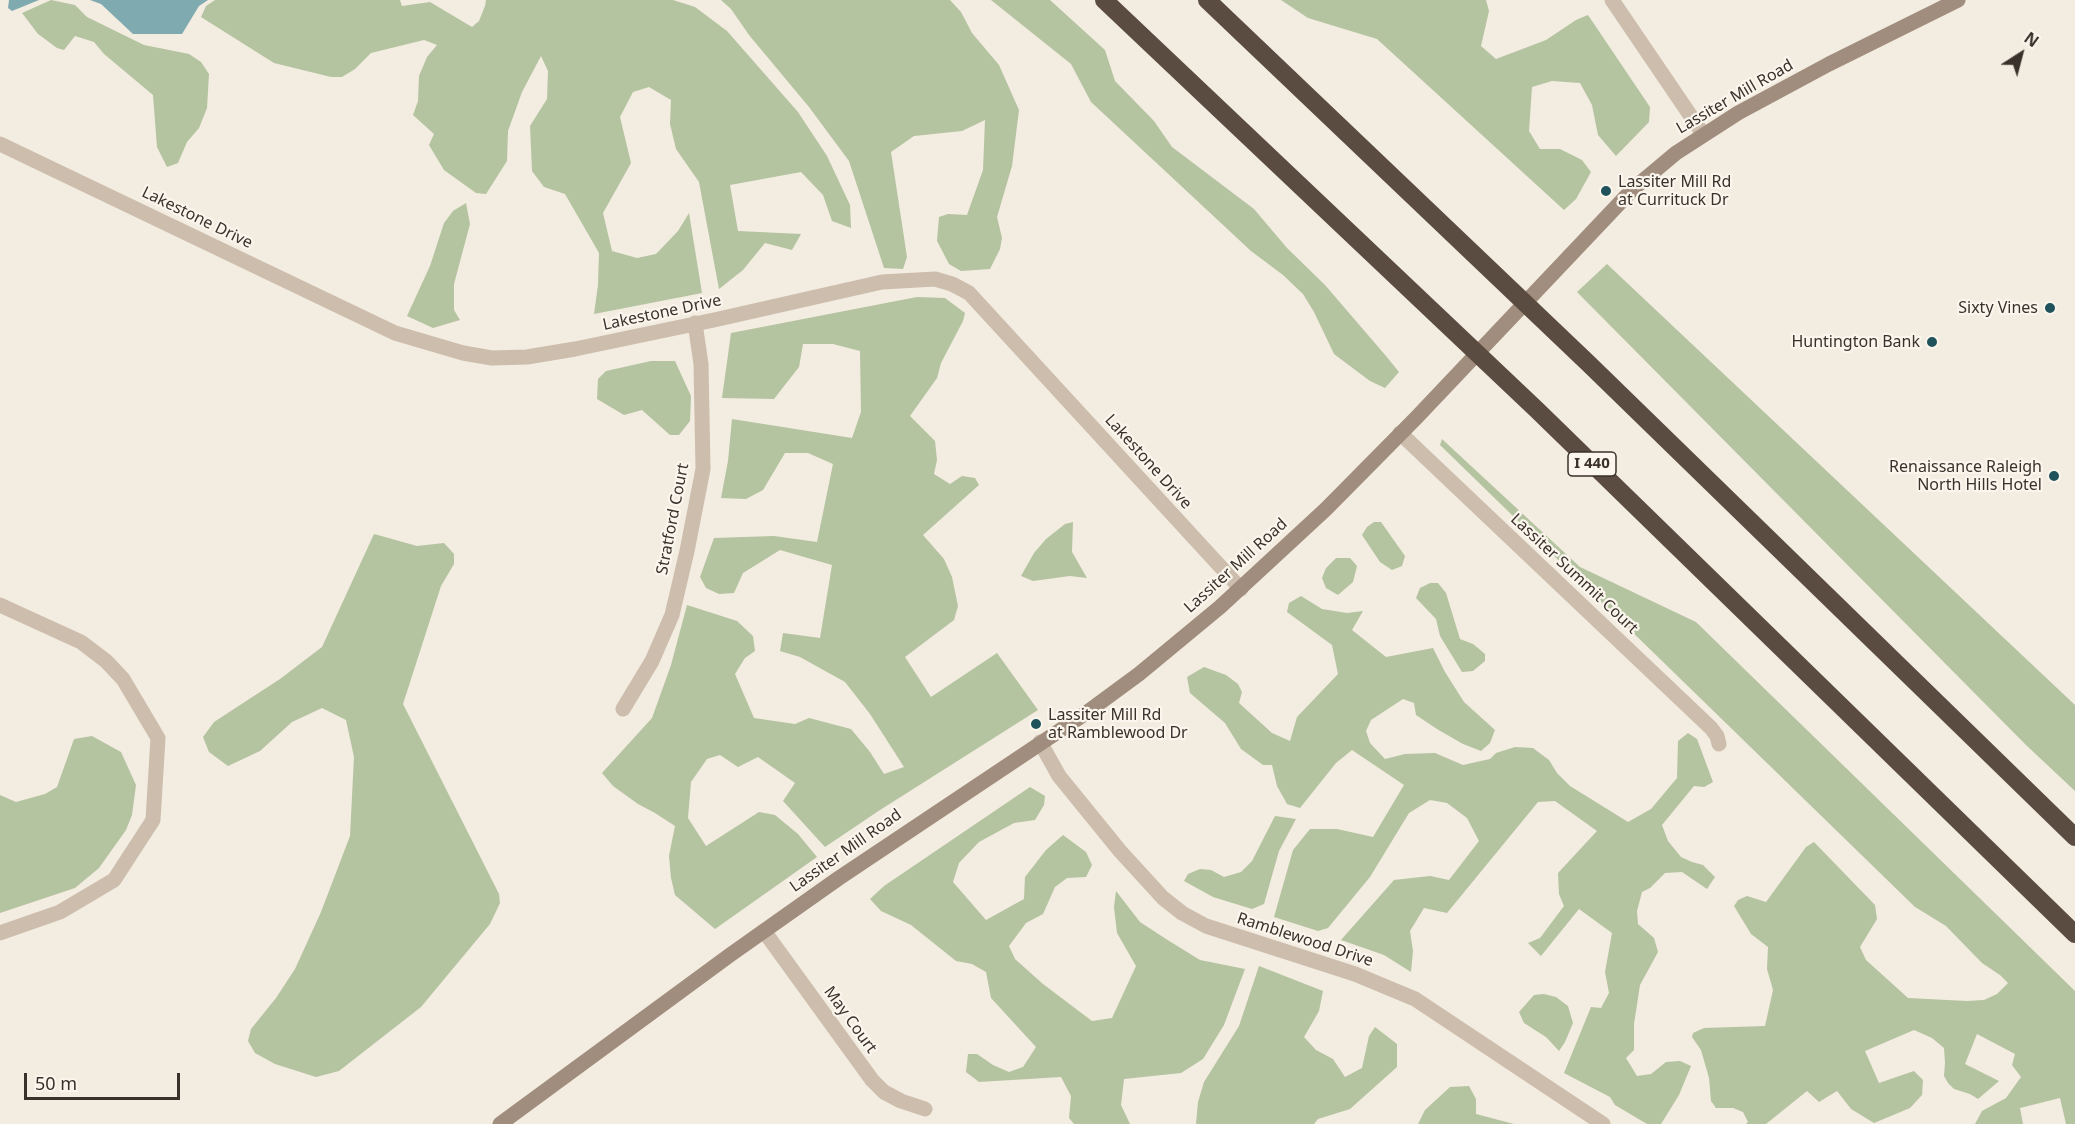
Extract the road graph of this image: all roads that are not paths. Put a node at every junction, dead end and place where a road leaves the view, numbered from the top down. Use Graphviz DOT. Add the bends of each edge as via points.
graph roads {
  1 [pos="1104,0"];
  2 [pos="1207,0"];
  3 [pos="1612,0"];
  4 [pos="1958,0"];
  5 [pos="1703,134"];
  6 [pos="0,144"];
  7 [pos="695,323"];
  8 [pos="1400,433"];
  9 [pos="1241,590"];
  10 [pos="0,605"];
  11 [pos="623,709"];
  12 [pos="1040,742"];
  13 [pos="1719,744"];
  14 [pos="2075,837"];
  15 [pos="764,931"];
  16 [pos="0,933"];
  17 [pos="2075,934"];
  18 [pos="925,1109"];
  19 [pos="500,1124"];
  20 [pos="1603,1124"];
  1 -- 17 [label="highway, I 440" via="1554,427"];
  2 -- 14 [label="highway" via="1581,356"];
  3 -- 5 [label="street"];
  4 -- 5 [label="main road, Lassiter Mill Road" via="1829,64"];
  5 -- 8 [label="main road, Lassiter Mill Road" via="1648,175"];
  6 -- 7 [label="street, Lakestone Drive" via="395,333 463,353 492,358 527,357"];
  7 -- 9 [label="street, Lakestone Drive" via="882,282 935,279 952,284 976,300"];
  7 -- 11 [label="street, Stratford Court" via="701,364 703,469 672,615 652,661"];
  8 -- 9 [label="main road, Lassiter Mill Road"];
  8 -- 13 [label="street, Lassiter Summit Court" via="1711,728"];
  9 -- 12 [label="main road, Lassiter Mill Road" via="1139,674"];
  10 -- 16 [label="street" via="81,642 106,662 123,679 158,738 153,820 114,880 60,912"];
  12 -- 15 [label="main road, Lassiter Mill Road"];
  12 -- 20 [label="street, Ramblewood Drive" via="1059,776 1120,851 1182,913 1206,926 1355,974 1415,999"];
  15 -- 18 [label="street, May Court" via="872,1080 901,1101"];
  15 -- 19 [label="main road, Lassiter Mill Road"];
}
